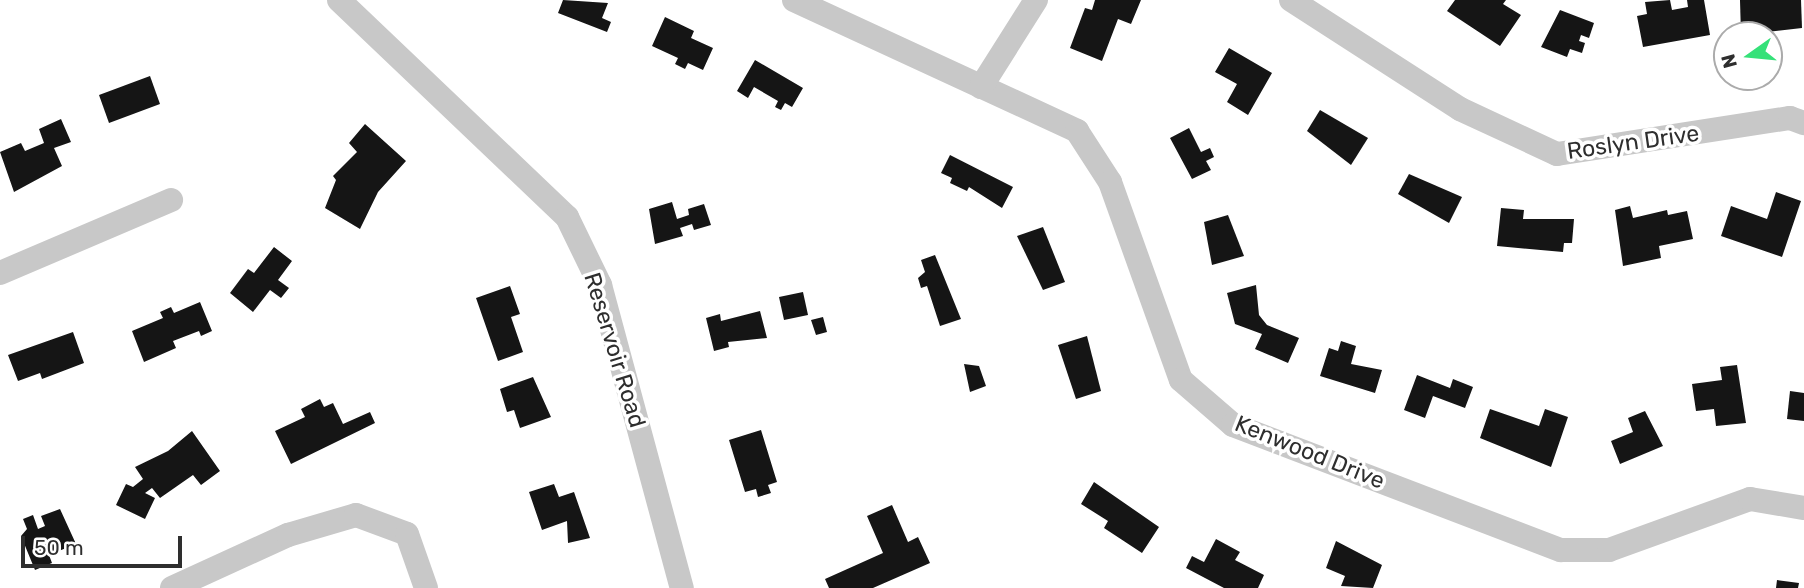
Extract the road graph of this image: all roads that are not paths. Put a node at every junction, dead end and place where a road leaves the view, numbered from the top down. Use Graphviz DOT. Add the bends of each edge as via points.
graph roads {
  1 [pos="339,0"];
  2 [pos="794,0"];
  3 [pos="1036,0"];
  4 [pos="1291,0"];
  5 [pos="981,87"];
  6 [pos="1804,123"];
  7 [pos="171,200"];
  8 [pos="0,273"];
  9 [pos="1804,508"];
  10 [pos="172,588"];
  11 [pos="425,588"];
  12 [pos="682,588"];
  1 -- 12 [label="street, Reservoir Road" via="567,218 600,285"];
  2 -- 5 [label="street, Kenwood Drive"];
  3 -- 5 [label="street"];
  4 -- 6 [label="street, Roslyn Drive" via="1460,109 1557,154 1790,118"];
  5 -- 9 [label="street, Kenwood Drive" via="1077,131 1110,181 1181,380 1233,425 1561,550 1609,550 1750,499"];
  7 -- 8 [label="street"];
  10 -- 11 [label="street" via="288,536 356,515 408,534"];
}
